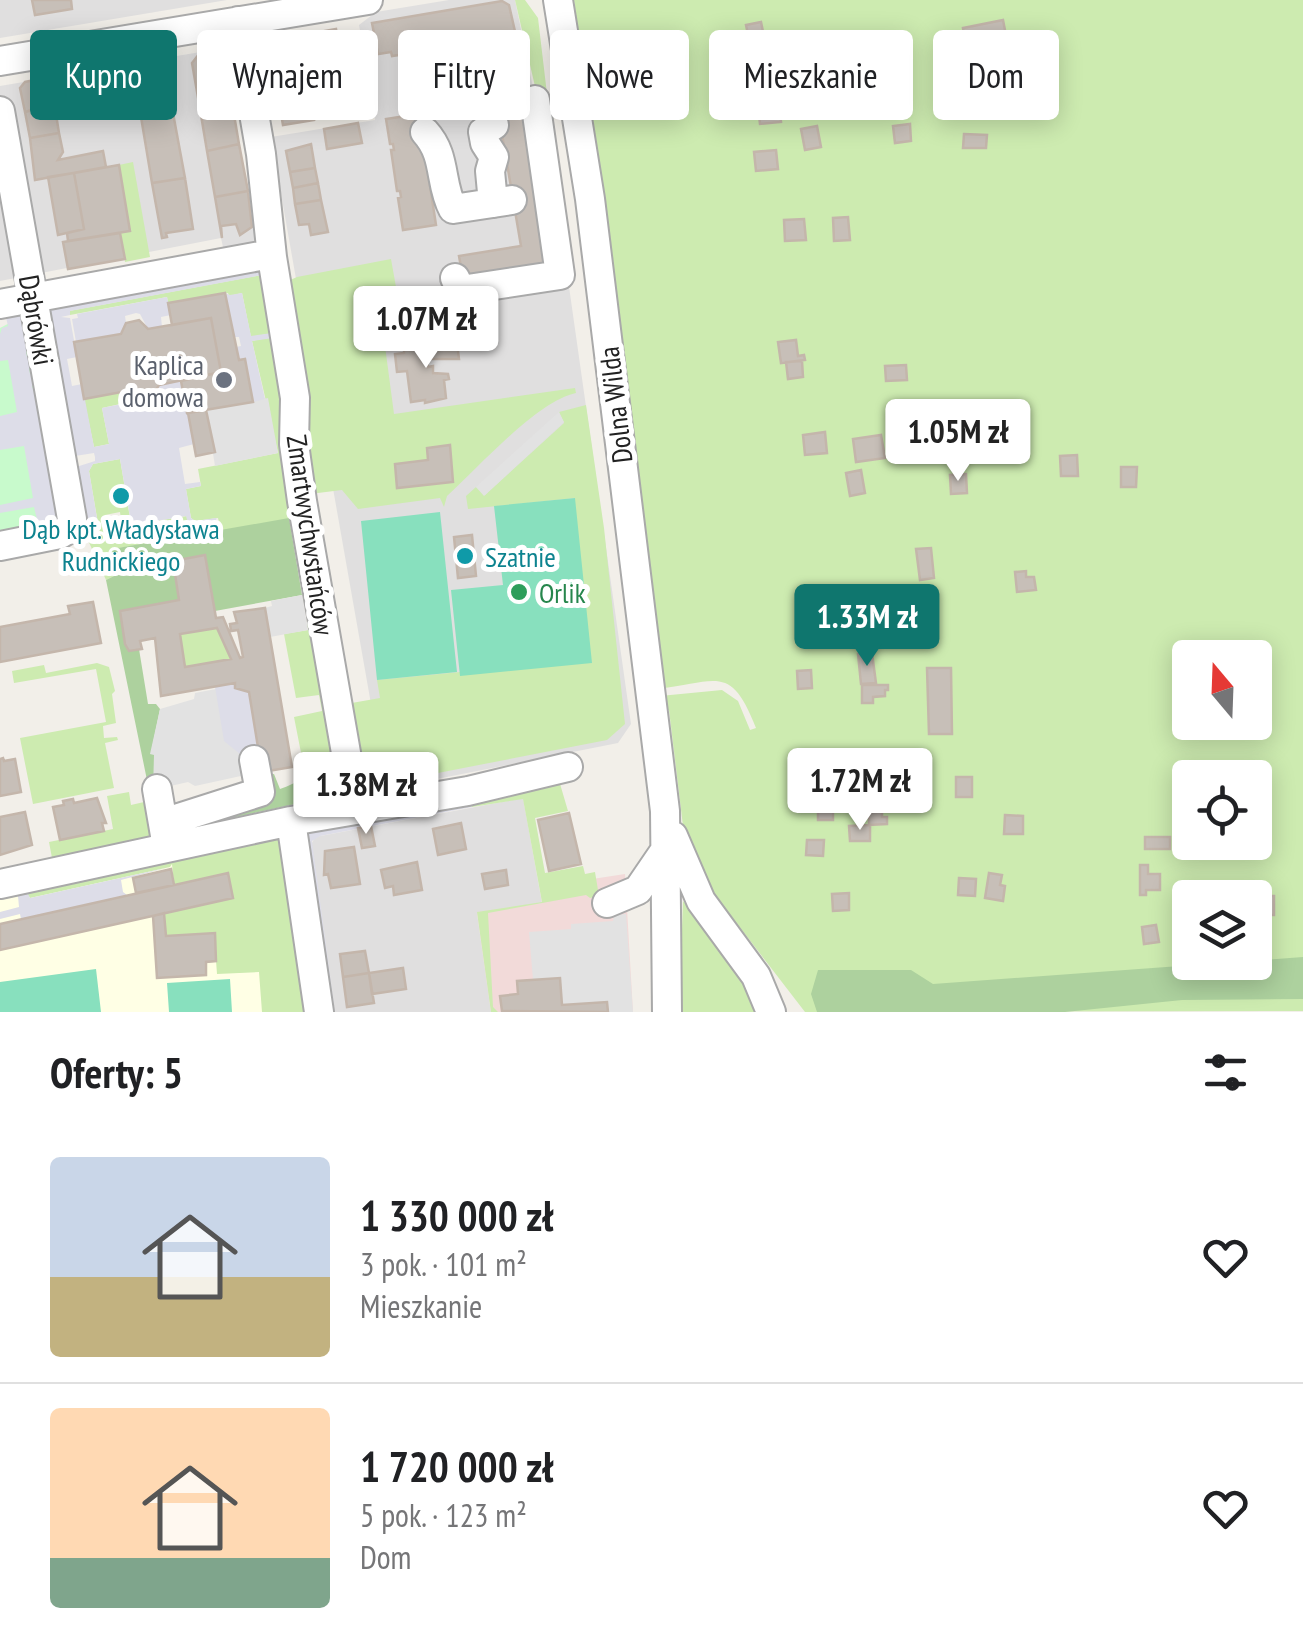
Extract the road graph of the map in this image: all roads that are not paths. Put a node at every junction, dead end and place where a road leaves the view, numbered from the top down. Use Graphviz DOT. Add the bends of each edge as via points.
graph roads {
  1 [pos="368,0"];
  2 [pos="558,0"];
  3 [pos="238,22"];
  4 [pos="0,61"];
  5 [pos="544,98"];
  6 [pos="0,111"];
  7 [pos="494,125"];
  8 [pos="426,132"];
  9 [pos="271,254"];
  10 [pos="455,278"];
  11 [pos="32,298"];
  12 [pos="0,304"];
  13 [pos="0,546"];
  14 [pos="254,760"];
  15 [pos="568,767"];
  16 [pos="158,789"];
  17 [pos="356,810"];
  18 [pos="665,810"];
  19 [pos="291,821"];
  20 [pos="165,835"];
  21 [pos="666,850"];
  22 [pos="0,884"];
  23 [pos="638,890"];
  24 [pos="607,903"];
  25 [pos="666,913"];
  26 [pos="756,976"];
  27 [pos="665,1008"];
  28 [pos="319,1012"];
  29 [pos="770,1012"];
  30 [pos="787,1012"];
  1 -- 3 [label="street"];
  2 -- 18 [label="street, Dolna Wilda" via="566,200"];
  3 -- 4 [label="street"];
  3 -- 9 [label="street, Zmartwychwstańców"];
  5 -- 10 [label="street" via="560,276 461,290"];
  6 -- 11 [label="street, Dąbrówki"];
  7 -- 8 [label="street" via="483,137 494,156 490,172 502,201 453,209 441,155"];
  9 -- 11 [label="street"];
  9 -- 17 [label="street, Zmartwychwstańców" via="295,398 282,413 294,444"];
  11 -- 12 [label="street"];
  11 -- 13 [label="street, Dąbrówki" via="72,506 70,528"];
  14 -- 20 [label="street" via="260,792"];
  15 -- 17 [label="street"];
  16 -- 20 [label="street"];
  17 -- 19 [label="street"];
  18 -- 21 [label="street, Dolna Wilda"];
  18 -- 26 [label="street, Dolna Wilda" via="700,902"];
  19 -- 20 [label="street"];
  19 -- 28 [label="street"];
  20 -- 22 [label="street"];
  21 -- 23 [label="street"];
  21 -- 25 [label="street, Dolna Wilda"];
  23 -- 24 [label="street"];
  23 -- 25 [label="street"];
  25 -- 27 [label="street, Dolna Wilda"];
  26 -- 29 [label="street, Dolna Wilda"];
  26 -- 30 [label="street"];
}
